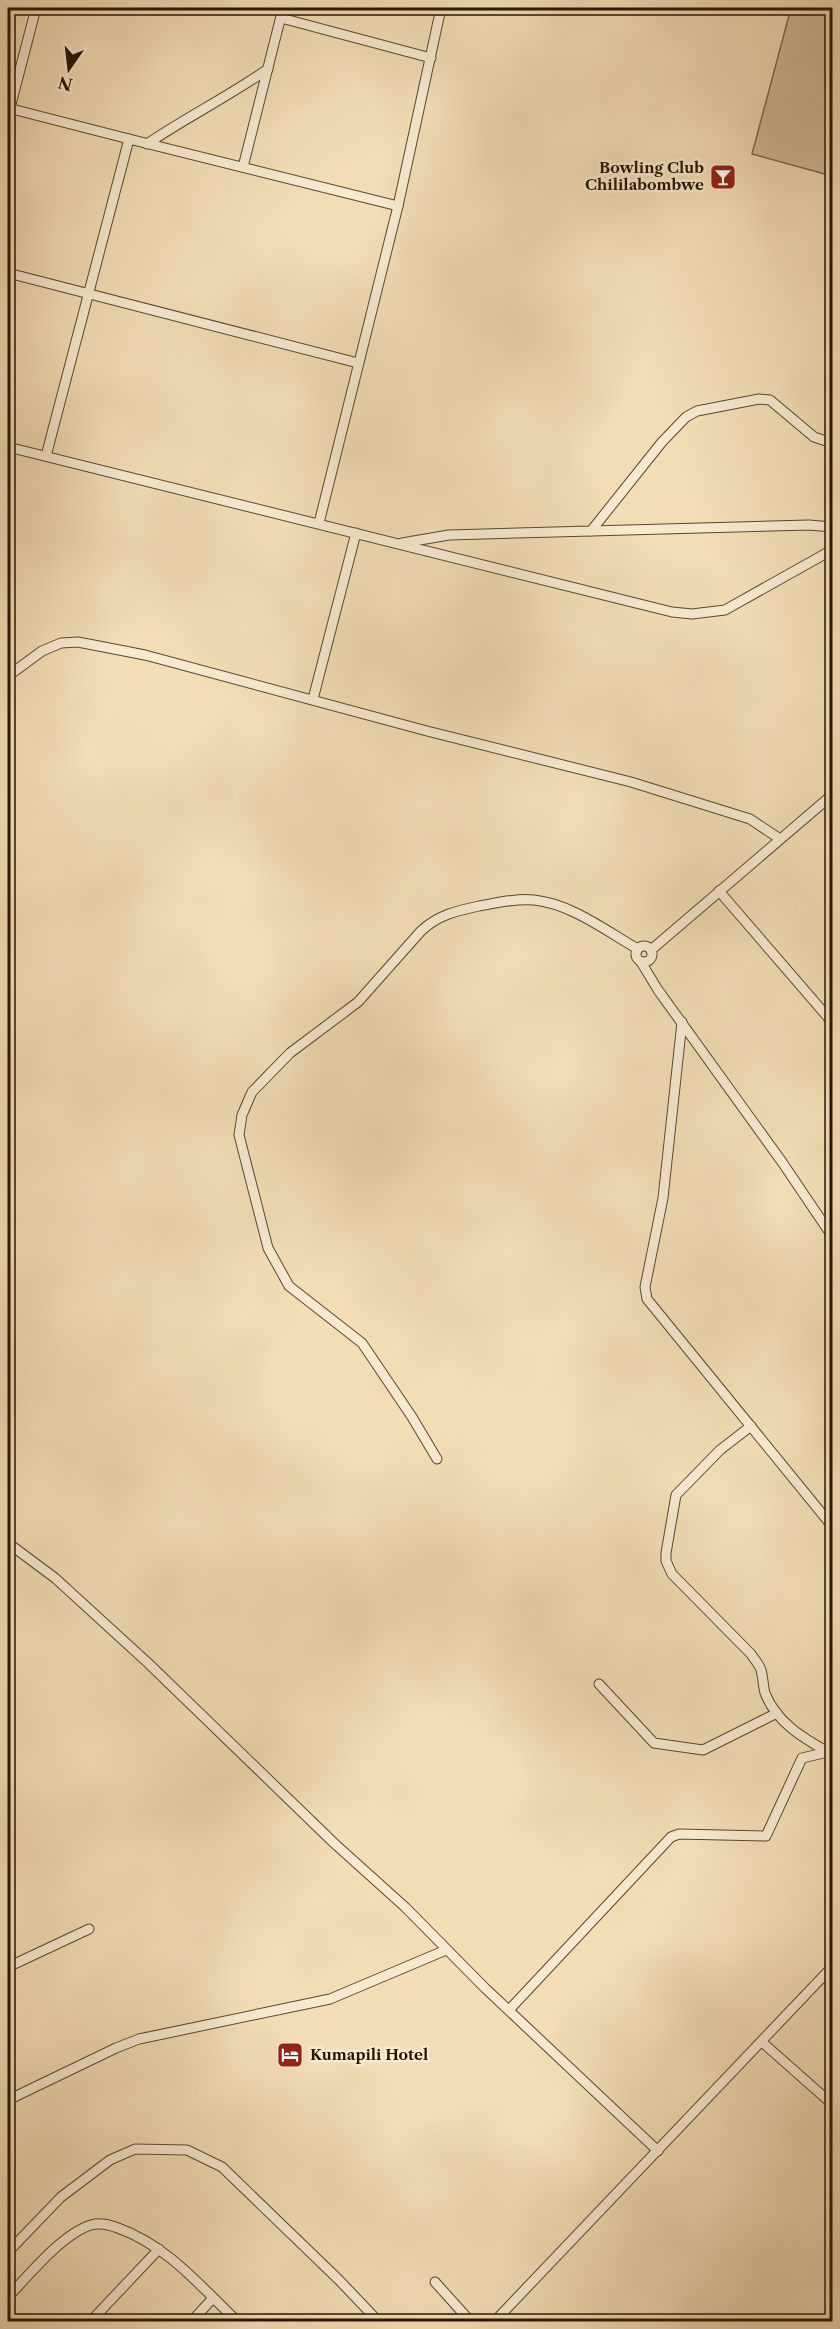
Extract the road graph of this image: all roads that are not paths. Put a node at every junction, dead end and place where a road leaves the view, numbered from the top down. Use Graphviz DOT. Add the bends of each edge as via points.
graph roads {
  1 [pos="36,8"];
  2 [pos="283,8"];
  3 [pos="441,8"];
  4 [pos="281,18"];
  5 [pos="431,58"];
  6 [pos="268,69"];
  7 [pos="9,108"];
  8 [pos="129,139"];
  9 [pos="147,144"];
  10 [pos="243,167"];
  11 [pos="398,206"];
  12 [pos="8,273"];
  13 [pos="87,292"];
  14 [pos="358,363"];
  15 [pos="832,443"];
  16 [pos="8,447"];
  17 [pos="46,456"];
  18 [pos="319,523"];
  19 [pos="832,526"];
  20 [pos="591,531"];
  21 [pos="356,533"];
  22 [pos="398,544"];
  23 [pos="832,550"];
  24 [pos="8,676"];
  25 [pos="313,699"];
  26 [pos="832,795"];
  27 [pos="780,839"];
  28 [pos="719,891"];
  29 [pos="638,949"];
  30 [pos="651,950"];
  31 [pos="641,962"];
  32 [pos="682,1022"];
  33 [pos="832,1022"];
  34 [pos="832,1236"];
  35 [pos="751,1426"];
  36 [pos="436,1459"];
  37 [pos="832,1526"];
  38 [pos="9,1546"];
  39 [pos="599,1684"];
  40 [pos="777,1713"];
  41 [pos="831,1750"];
  42 [pos="89,1929"];
  43 [pos="446,1950"];
  44 [pos="8,1967"];
  45 [pos="832,1967"];
  46 [pos="508,2010"];
  47 [pos="762,2042"];
  48 [pos="8,2100"];
  49 [pos="832,2104"];
  50 [pos="657,2151"];
  51 [pos="159,2249"];
  52 [pos="8,2252"];
  53 [pos="435,2282"];
  54 [pos="8,2296"];
  55 [pos="213,2298"];
  56 [pos="90,2322"];
  57 [pos="191,2322"];
  58 [pos="238,2322"];
  59 [pos="379,2322"];
  60 [pos="471,2322"];
  61 [pos="494,2322"];
  1 -- 7 [label="street"];
  2 -- 4 [label="street"];
  3 -- 5 [label="street"];
  4 -- 5 [label="street"];
  4 -- 6 [label="street"];
  5 -- 11 [label="street"];
  6 -- 9 [label="street"];
  6 -- 10 [label="street"];
  7 -- 8 [label="street"];
  8 -- 9 [label="street"];
  8 -- 13 [label="street"];
  9 -- 10 [label="street"];
  10 -- 11 [label="street"];
  11 -- 14 [label="street"];
  12 -- 13 [label="street"];
  13 -- 14 [label="street"];
  13 -- 17 [label="street"];
  14 -- 18 [label="street"];
  15 -- 20 [label="street" via="814,437 770,400 697,411 662,442"];
  16 -- 17 [label="street"];
  17 -- 18 [label="street"];
  18 -- 21 [label="street"];
  19 -- 20 [label="street"];
  20 -- 22 [label="street" via="449,535"];
  21 -- 22 [label="street"];
  21 -- 25 [label="street"];
  22 -- 23 [label="street" via="692,614 725,610"];
  24 -- 25 [label="street" via="50,646 78,642"];
  25 -- 27 [label="street" via="631,782 759,823"];
  26 -- 27 [label="street"];
  27 -- 28 [label="street"];
  28 -- 30 [label="street"];
  28 -- 33 [label="street"];
  29 -- 30 [label="street" via="645,946"];
  29 -- 31 [label="street" via="636,954"];
  29 -- 36 [label="street" via="580,915 535,900 445,914 421,931 358,1002 290,1053 252,1092 242,1115 241,1149 268,1248 285,1279 362,1343"];
  30 -- 31 [label="street" via="652,958"];
  31 -- 32 [label="street"];
  32 -- 34 [label="street"];
  32 -- 35 [label="street" via="663,1198 645,1287 647,1299"];
  35 -- 37 [label="street"];
  35 -- 40 [label="street" via="720,1450 676,1495 666,1561 672,1574 751,1653"];
  38 -- 43 [label="street" via="55,1578 148,1663"];
  39 -- 40 [label="street" via="654,1743 703,1750"];
  40 -- 41 [label="street" via="804,1739"];
  41 -- 46 [label="street" via="802,1758 766,1836 671,1837"];
  42 -- 44 [label="street"];
  43 -- 46 [label="street"];
  43 -- 48 [label="street" via="330,1999 139,2039"];
  45 -- 47 [label="street"];
  46 -- 50 [label="street"];
  47 -- 49 [label="street"];
  47 -- 50 [label="street"];
  50 -- 61 [label="street"];
  51 -- 54 [label="street" via="128,2232 105,2224 92,2225 69,2237"];
  51 -- 55 [label="street"];
  51 -- 56 [label="street"];
  52 -- 59 [label="street" via="61,2197 110,2160 135,2149 187,2150 222,2167"];
  53 -- 60 [label="street"];
  55 -- 57 [label="street"];
  55 -- 58 [label="street"];
}
